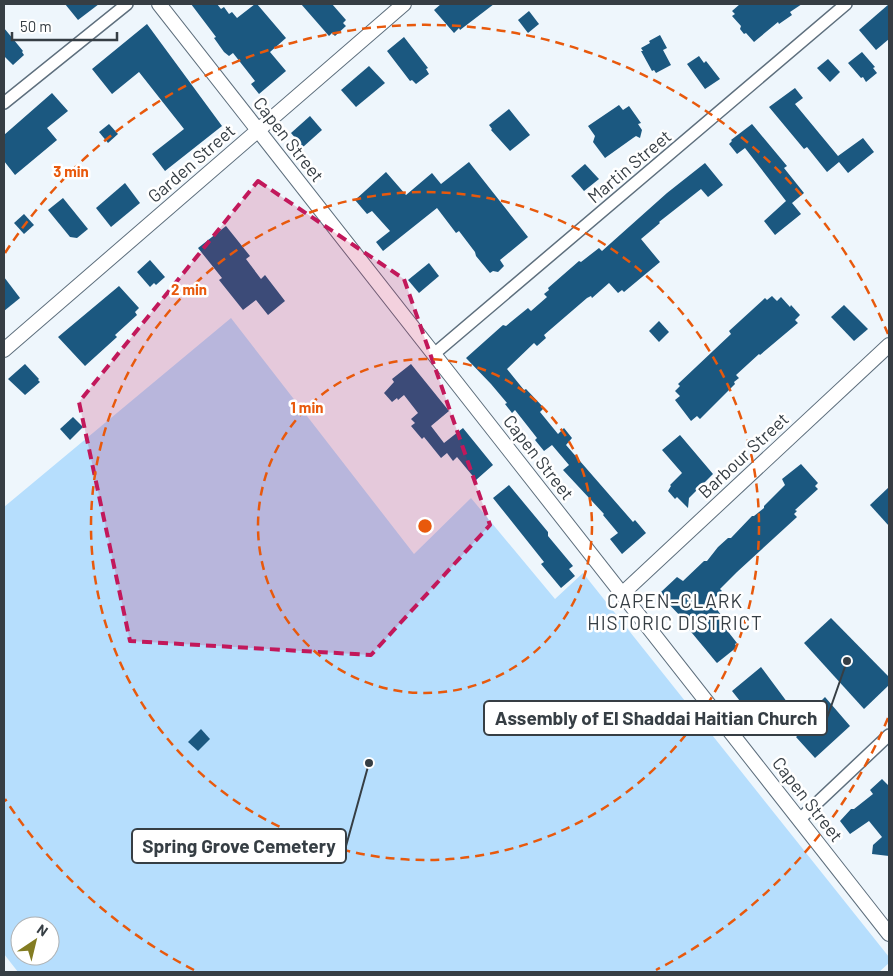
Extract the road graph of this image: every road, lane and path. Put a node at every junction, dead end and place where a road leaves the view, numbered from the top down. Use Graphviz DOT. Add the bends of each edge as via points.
graph roads {
  1 [pos="127,4"];
  2 [pos="160,4"];
  3 [pos="404,4"];
  4 [pos="846,4"];
  5 [pos="4,104"];
  6 [pos="258,130"];
  7 [pos="889,346"];
  8 [pos="4,350"];
  9 [pos="434,354"];
  10 [pos="623,593"];
  11 [pos="889,735"];
  12 [pos="800,819"];
  13 [pos="889,934"];
  1 -- 5 [label="street"];
  2 -- 6 [label="street, Capen Street"];
  3 -- 6 [label="street, Garden Street"];
  4 -- 9 [label="street, Martin Street"];
  6 -- 8 [label="street, Garden Street"];
  6 -- 9 [label="street, Capen Street"];
  7 -- 10 [label="street, Barbour Street"];
  9 -- 10 [label="street, Capen Street"];
  10 -- 12 [label="street, Capen Street"];
  11 -- 12 [label="street"];
  12 -- 13 [label="street, Capen Street"];
}
